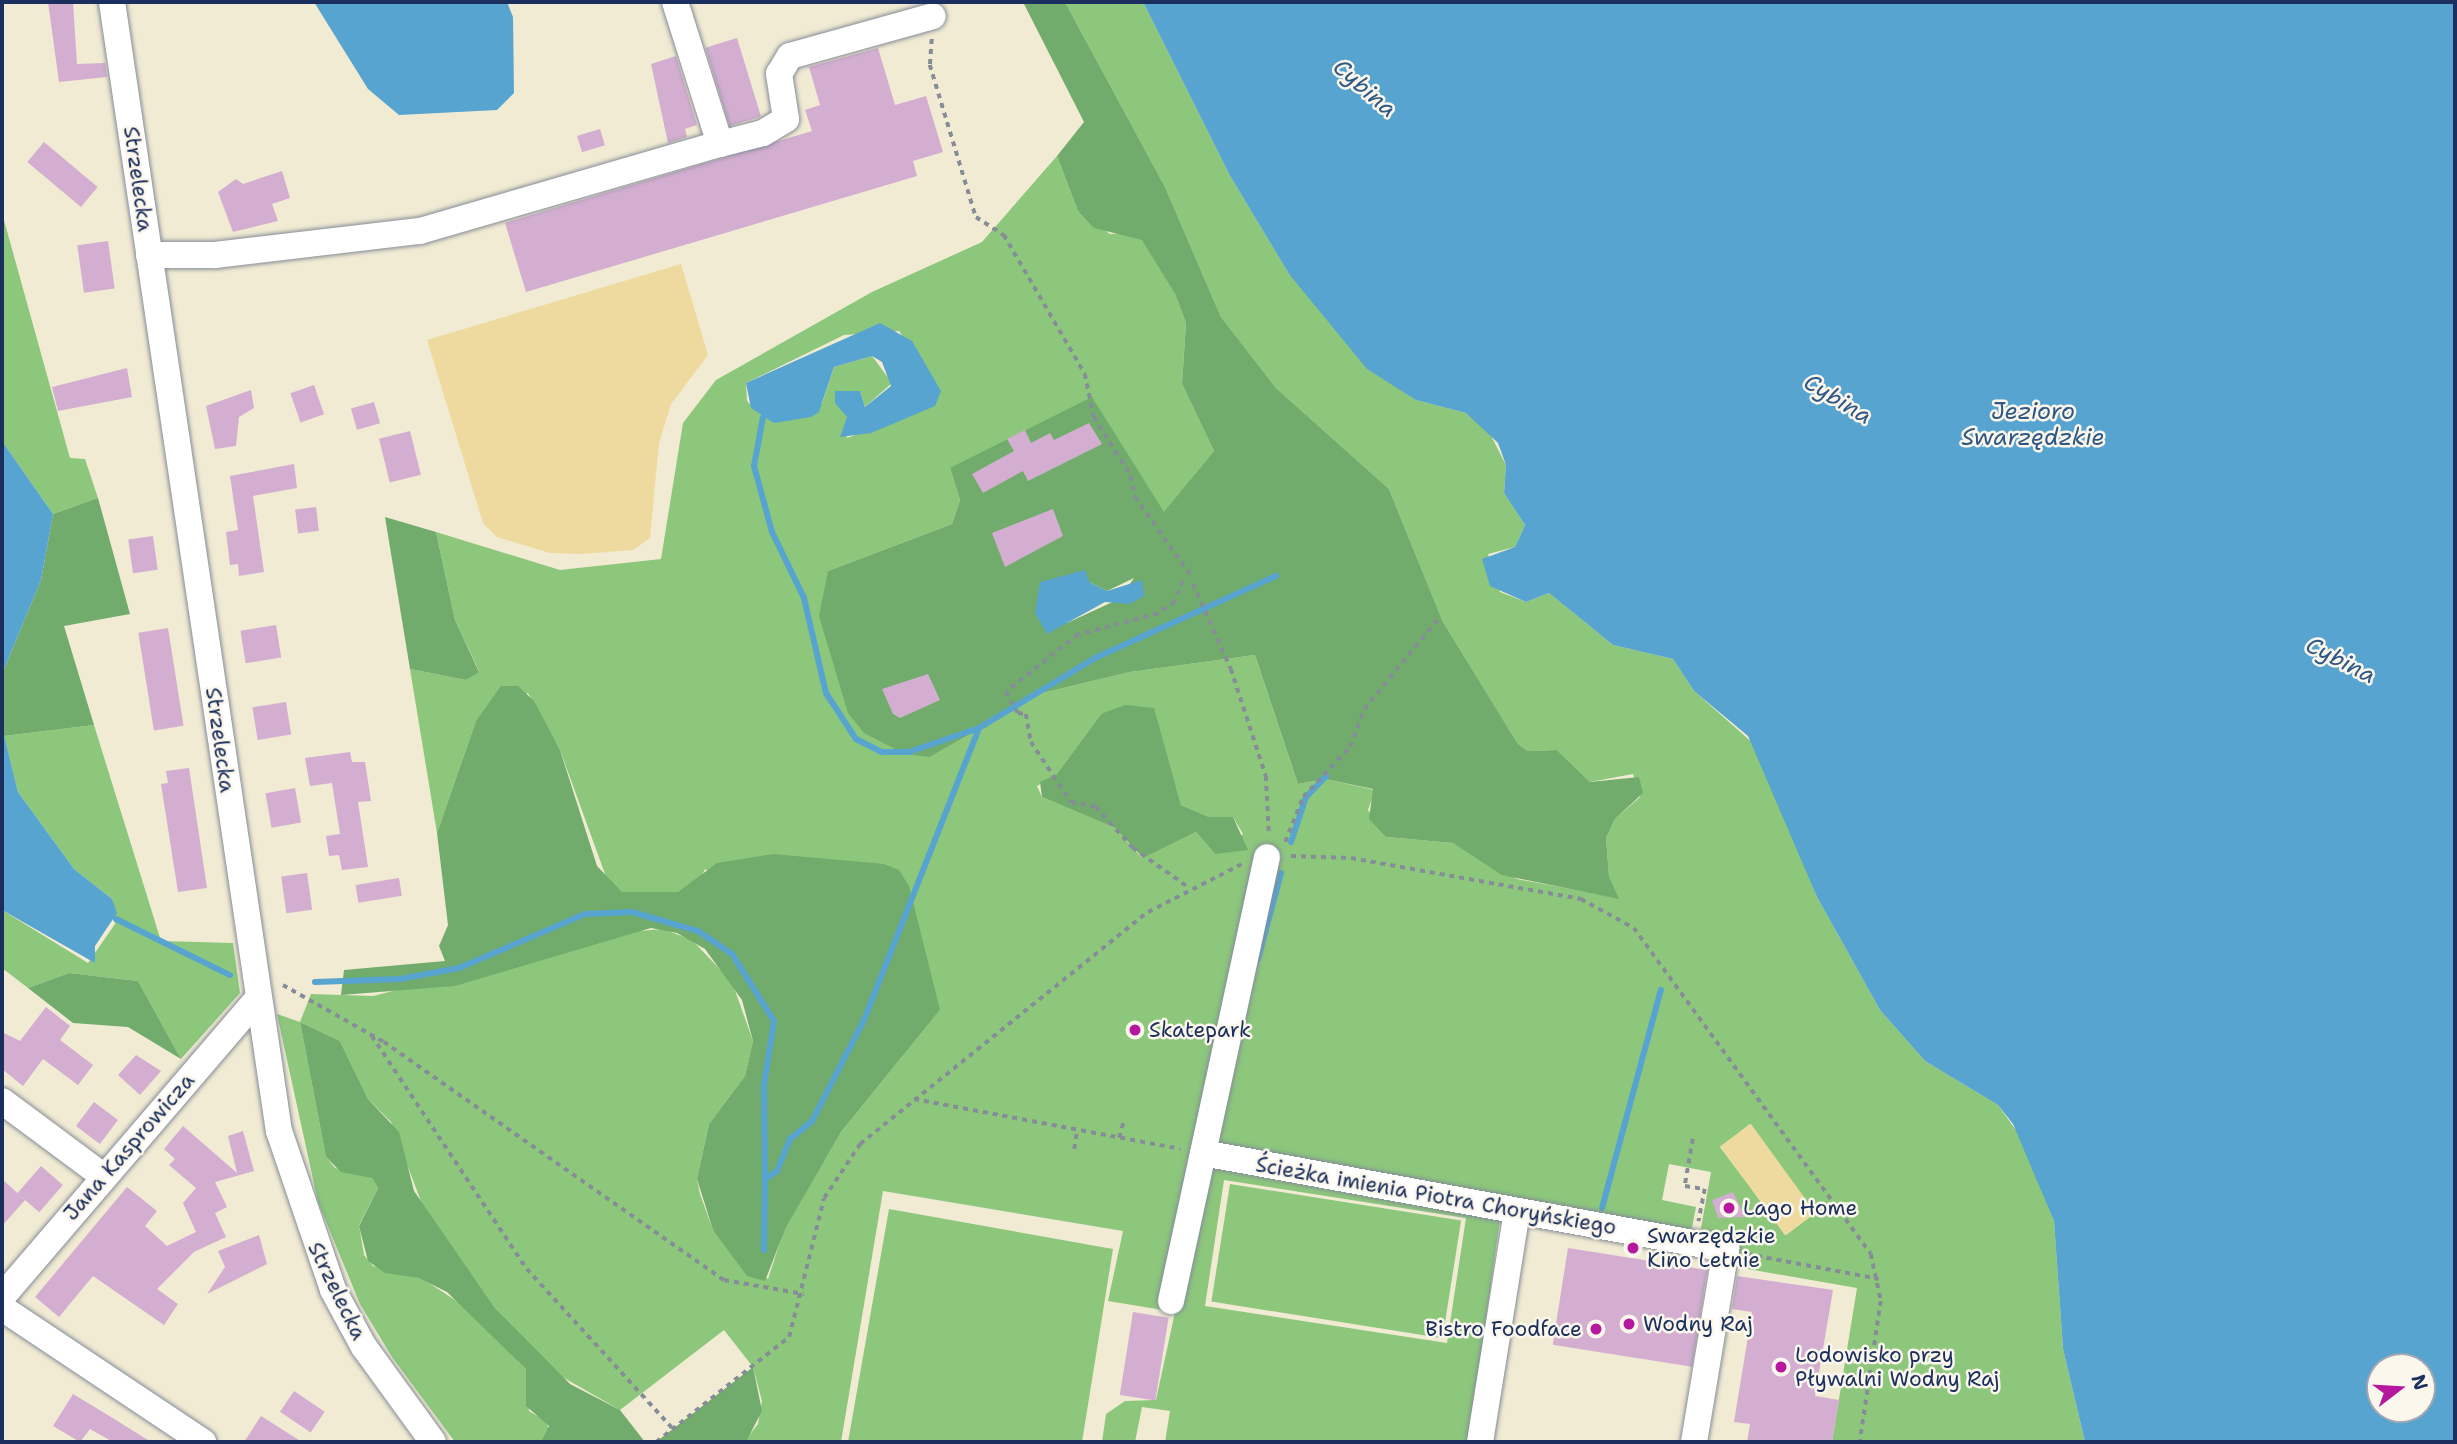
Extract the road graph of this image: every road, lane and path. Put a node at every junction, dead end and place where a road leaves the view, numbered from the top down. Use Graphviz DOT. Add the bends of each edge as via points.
graph roads {
  1 [pos="112,2"];
  2 [pos="675,2"];
  3 [pos="933,16"];
  4 [pos="720,144"];
  5 [pos="149,255"];
  6 [pos="1190,574"];
  7 [pos="1183,581"];
  8 [pos="1193,584"];
  9 [pos="1437,620"];
  10 [pos="1274,857"];
  11 [pos="1188,887"];
  12 [pos="253,969"];
  13 [pos="258,998"];
  14 [pos="368,1032"];
  15 [pos="914,1099"];
  16 [pos="2,1101"];
  17 [pos="1124,1119"];
  18 [pos="1077,1130"];
  19 [pos="1119,1138"];
  20 [pos="1693,1139"];
  21 [pos="1074,1149"];
  22 [pos="1203,1153"];
  23 [pos="103,1176"];
  24 [pos="1517,1212"];
  25 [pos="1695,1244"];
  26 [pos="1726,1249"];
  27 [pos="1879,1279"];
  28 [pos="804,1294"];
  29 [pos="2,1297"];
  30 [pos="1171,1301"];
  31 [pos="2,1308"];
  32 [pos="673,1429"];
  33 [pos="203,1442"];
  34 [pos="433,1442"];
  35 [pos="656,1442"];
  36 [pos="1480,1442"];
  37 [pos="1694,1442"];
  38 [pos="1860,1442"];
  1 -- 5 [label="street, Strzelecka"];
  2 -- 4 [label="street"];
  3 -- 4 [label="street" via="790,56 779,74 786,119 763,133"];
  3 -- 6 [label="path" via="930,65 976,217 1004,235 1085,374 1094,416 1131,476 1135,497"];
  4 -- 5 [label="street" via="420,231 284,248"];
  5 -- 12 [label="street, Strzelecka"];
  7 -- 11 [label="path" via="1175,602 1158,614 1078,635 1006,692 1018,713 1026,714 1031,742 1071,802 1096,807 1133,848"];
  8 -- 10 [label="path" via="1212,621 1266,776"];
  9 -- 10 [label="path" via="1364,709 1350,747 1303,797"];
  10 -- 11 [label="path"];
  10 -- 22 [label="street"];
  10 -- 27 [label="path" via="1351,858 1613,911 1645,940 1866,1245"];
  11 -- 15 [label="path"];
  12 -- 13 [label="street, Strzelecka"];
  12 -- 14 [label="path"];
  13 -- 23 [label="street, Jana Kasprowicza"];
  13 -- 34 [label="street, Strzelecka" via="281,1140 316,1250 358,1337"];
  14 -- 28 [label="path" via="724,1280"];
  14 -- 32 [label="path" via="405,1077 527,1269"];
  15 -- 18 [label="path"];
  15 -- 28 [label="path" via="860,1144 831,1182"];
  16 -- 23 [label="street"];
  17 -- 19 [label="path"];
  18 -- 19 [label="path"];
  18 -- 21 [label="path"];
  19 -- 22 [label="path"];
  20 -- 25 [label="path" via="1685,1186 1705,1189"];
  22 -- 24 [label="street, Ścieżka imienia Piotra Choryńskiego"];
  22 -- 30 [label="street"];
  23 -- 29 [label="street, Jana Kasprowicza"];
  24 -- 25 [label="street, Ścieżka imienia Piotra Choryńskiego"];
  24 -- 36 [label="street"];
  25 -- 26 [label="street, Ścieżka imienia Piotra Choryńskiego"];
  26 -- 27 [label="path"];
  26 -- 37 [label="street"];
  27 -- 38 [label="path" via="1880,1314"];
  28 -- 32 [label="path" via="782,1343"];
  31 -- 33 [label="street"];
  32 -- 35 [label="path"];
}
